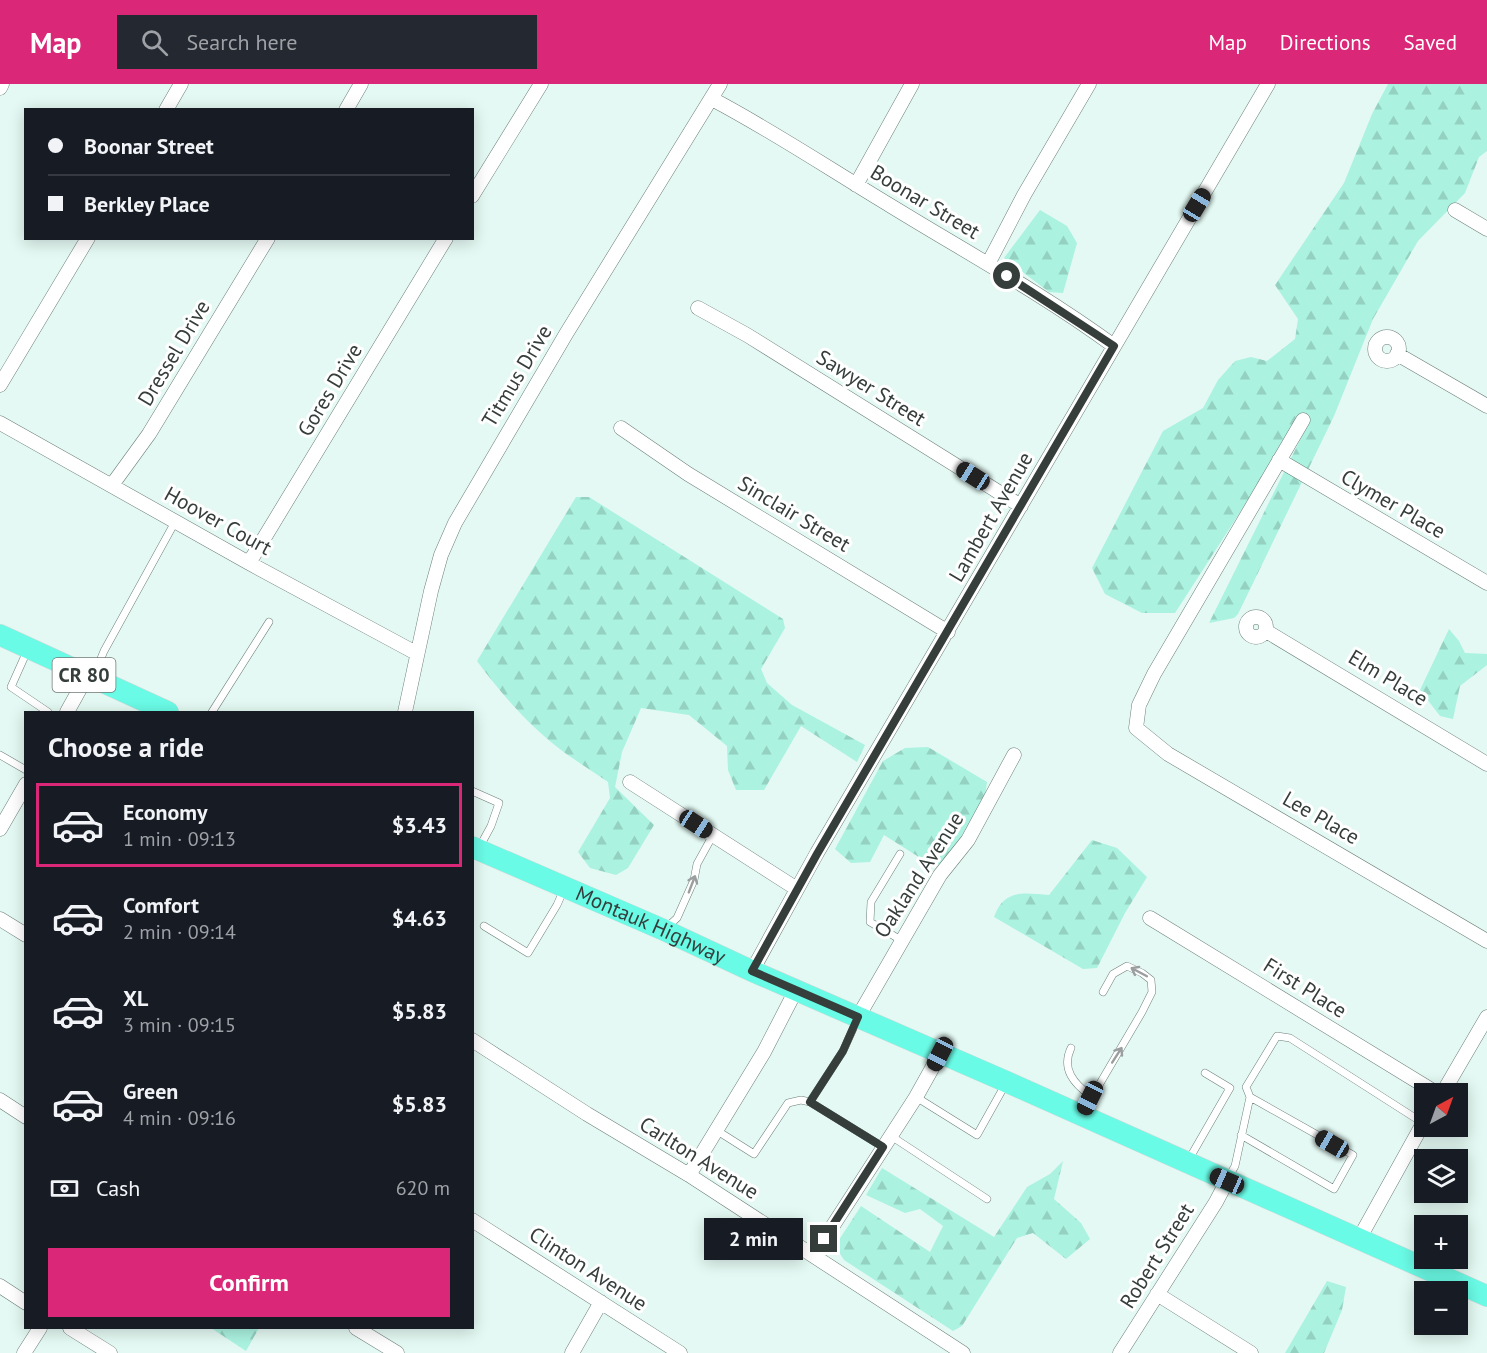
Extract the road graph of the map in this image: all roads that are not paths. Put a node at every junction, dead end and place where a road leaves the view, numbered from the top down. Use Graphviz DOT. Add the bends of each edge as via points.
graph roads {
  1 [pos="181,84"];
  2 [pos="362,84"];
  3 [pos="540,84"];
  4 [pos="720,84"];
  5 [pos="912,84"];
  6 [pos="1089,84"];
  7 [pos="1268,84"];
  8 [pos="712,99"];
  9 [pos="167,108"];
  10 [pos="347,108"];
  11 [pos="856,185"];
  12 [pos="474,193"];
  13 [pos="1455,210"];
  14 [pos="1487,229"];
  15 [pos="87,240"];
  16 [pos="267,240"];
  17 [pos="445,240"];
  18 [pos="988,264"];
  19 [pos="698,308"];
  20 [pos="1114,346"];
  21 [pos="1397,354"];
  22 [pos="0,385"];
  23 [pos="1487,406"];
  24 [pos="1303,420"];
  25 [pos="0,423"];
  26 [pos="621,428"];
  27 [pos="1279,460"];
  28 [pos="112,485"];
  29 [pos="1021,506"];
  30 [pos="175,522"];
  31 [pos="249,563"];
  32 [pos="1487,583"];
  33 [pos="269,622"];
  34 [pos="1266,631"];
  35 [pos="948,632"];
  36 [pos="0,635"];
  37 [pos="29,647"];
  38 [pos="416,653"];
  39 [pos="87,676"];
  40 [pos="47,711"];
  41 [pos="68,711"];
  42 [pos="166,711"];
  43 [pos="213,711"];
  44 [pos="405,711"];
  45 [pos="1014,755"];
  46 [pos="1,759"];
  47 [pos="1487,764"];
  48 [pos="24,769"];
  49 [pos="630,782"];
  50 [pos="24,787"];
  51 [pos="474,792"];
  52 [pos="0,829"];
  53 [pos="712,835"];
  54 [pos="475,848"];
  55 [pos="900,854"];
  56 [pos="566,887"];
  57 [pos="797,889"];
  58 [pos="1150,918"];
  59 [pos="0,919"];
  60 [pos="484,926"];
  61 [pos="664,930"];
  62 [pos="24,934"];
  63 [pos="901,940"];
  64 [pos="1487,940"];
  65 [pos="752,971"];
  66 [pos="796,990"];
  67 [pos="1103,992"];
  68 [pos="858,1017"];
  69 [pos="1487,1017"];
  70 [pos="474,1041"];
  71 [pos="1071,1048"];
  72 [pos="940,1054"];
  73 [pos="1205,1073"];
  74 [pos="1007,1082"];
  75 [pos="1422,1083"];
  76 [pos="1447,1083"];
  77 [pos="1091,1096"];
  78 [pos="916,1097"];
  79 [pos="1250,1097"];
  80 [pos="0,1100"];
  81 [pos="810,1102"];
  82 [pos="24,1116"];
  83 [pos="1081,1116"];
  84 [pos="1414,1116"];
  85 [pos="716,1130"];
  86 [pos="1241,1135"];
  87 [pos="1416,1137"];
  88 [pos="887,1142"];
  89 [pos="1187,1163"];
  90 [pos="689,1175"];
  91 [pos="1227,1181"];
  92 [pos="987,1199"];
  93 [pos="474,1221"];
  94 [pos="1359,1239"];
  95 [pos="814,1255"];
  96 [pos="0,1286"];
  97 [pos="1157,1294"];
  98 [pos="1487,1296"];
  99 [pos="24,1302"];
  100 [pos="602,1302"];
  101 [pos="39,1329"];
  102 [pos="72,1329"];
  103 [pos="358,1329"];
  104 [pos="24,1353"];
  105 [pos="110,1353"];
  106 [pos="397,1353"];
  107 [pos="572,1353"];
  108 [pos="680,1353"];
  109 [pos="963,1353"];
  110 [pos="1120,1353"];
  111 [pos="1251,1353"];
  1 -- 9 [label="street"];
  2 -- 10 [label="street"];
  3 -- 12 [label="street"];
  4 -- 8 [label="street, Titmus Drive"];
  5 -- 11 [label="street"];
  6 -- 18 [label="street"];
  7 -- 20 [label="street, Lambert Avenue"];
  8 -- 11 [label="street, Boonar Street"];
  8 -- 38 [label="street, Titmus Drive" via="566,334 455,523 430,591"];
  11 -- 18 [label="street, Boonar Street"];
  13 -- 14 [label="street"];
  15 -- 22 [label="street"];
  16 -- 28 [label="street, Dressel Drive" via="149,434"];
  17 -- 31 [label="street, Gores Drive"];
  18 -- 20 [label="street, Boonar Street"];
  19 -- 29 [label="street, Sawyer Street"];
  20 -- 29 [label="street, Lambert Avenue"];
  21 -- 23 [label="street"];
  24 -- 27 [label="street"];
  25 -- 28 [label="street, Hoover Court"];
  26 -- 35 [label="street, Sinclair Street" via="688,474"];
  27 -- 32 [label="street, Clymer Place"];
  27 -- 64 [label="street, Lee Place" via="1154,674 1139,705 1136,729 1168,754"];
  28 -- 30 [label="street, Hoover Court"];
  29 -- 35 [label="street, Lambert Avenue"];
  30 -- 31 [label="street, Hoover Court"];
  30 -- 39 [label="lane" via="99,663"];
  31 -- 38 [label="street, Hoover Court"];
  33 -- 43 [label="lane"];
  34 -- 47 [label="street, Elm Place"];
  35 -- 57 [label="street, Lambert Avenue"];
  36 -- 37 [label="main road, CR 80"];
  37 -- 39 [label="main road, CR 80"];
  37 -- 40 [label="lane" via="11,687"];
  38 -- 44 [label="street, Titmus Drive"];
  39 -- 41 [label="street"];
  39 -- 42 [label="main road, CR 80"];
  45 -- 63 [label="street, Oakland Avenue" via="968,840 939,875"];
  46 -- 48 [label="lane"];
  49 -- 53 [label="street"];
  50 -- 52 [label="street"];
  51 -- 54 [label="lane" via="499,803 491,826"];
  53 -- 57 [label="street"];
  61 -- 53 [label="lane, one-way" via="676,918"];
  54 -- 56 [label="main road, Montauk Highway"];
  55 -- 63 [label="lane" via="871,902 870,922"];
  56 -- 60 [label="lane" via="528,953"];
  56 -- 61 [label="main road, Montauk Highway"];
  57 -- 65 [label="street, Lambert Avenue"];
  58 -- 75 [label="street, First Place"];
  59 -- 62 [label="street"];
  61 -- 65 [label="main road, Montauk Highway"];
  63 -- 68 [label="street, Oakland Avenue"];
  65 -- 66 [label="main road, Montauk Highway"];
  66 -- 68 [label="main road, Montauk Highway"];
  66 -- 85 [label="street"];
  77 -- 67 [label="lane, one-way" via="1142,1012 1152,992 1151,980 1127,966 1113,974"];
  68 -- 72 [label="main road, Montauk Highway"];
  68 -- 81 [label="lane" via="843,1051"];
  69 -- 76 [label="street"];
  70 -- 90 [label="street, Carlton Avenue"];
  71 -- 77 [label="lane" via="1067,1058 1071,1076"];
  72 -- 74 [label="main road, Montauk Highway"];
  72 -- 78 [label="street"];
  73 -- 89 [label="lane" via="1230,1088"];
  74 -- 78 [label="lane" via="977,1135"];
  74 -- 83 [label="main road, Montauk Highway"];
  77 -- 83 [label="lane"];
  78 -- 88 [label="street"];
  79 -- 84 [label="lane" via="1246,1087 1272,1041 1283,1036"];
  79 -- 86 [label="lane"];
  79 -- 86 [label="lane" via="1353,1155 1334,1189"];
  80 -- 82 [label="street"];
  81 -- 85 [label="lane" via="788,1103 754,1154"];
  81 -- 88 [label="lane"];
  83 -- 89 [label="main road, Montauk Highway"];
  85 -- 90 [label="street"];
  86 -- 91 [label="lane" via="1235,1166"];
  87 -- 94 [label="street"];
  88 -- 92 [label="lane"];
  88 -- 95 [label="street"];
  89 -- 91 [label="main road, Montauk Highway"];
  90 -- 95 [label="street, Carlton Avenue"];
  91 -- 94 [label="main road, Montauk Highway"];
  91 -- 97 [label="street, Robert Street"];
  93 -- 100 [label="street, Clinton Avenue"];
  94 -- 98 [label="main road, Montauk Highway"];
  95 -- 109 [label="street, Carlton Avenue"];
  96 -- 99 [label="street"];
  97 -- 110 [label="street, Robert Street"];
  97 -- 111 [label="street"];
  100 -- 107 [label="street"];
  100 -- 108 [label="street, Clinton Avenue"];
  101 -- 104 [label="street"];
  102 -- 105 [label="street"];
  103 -- 106 [label="street"];
}
